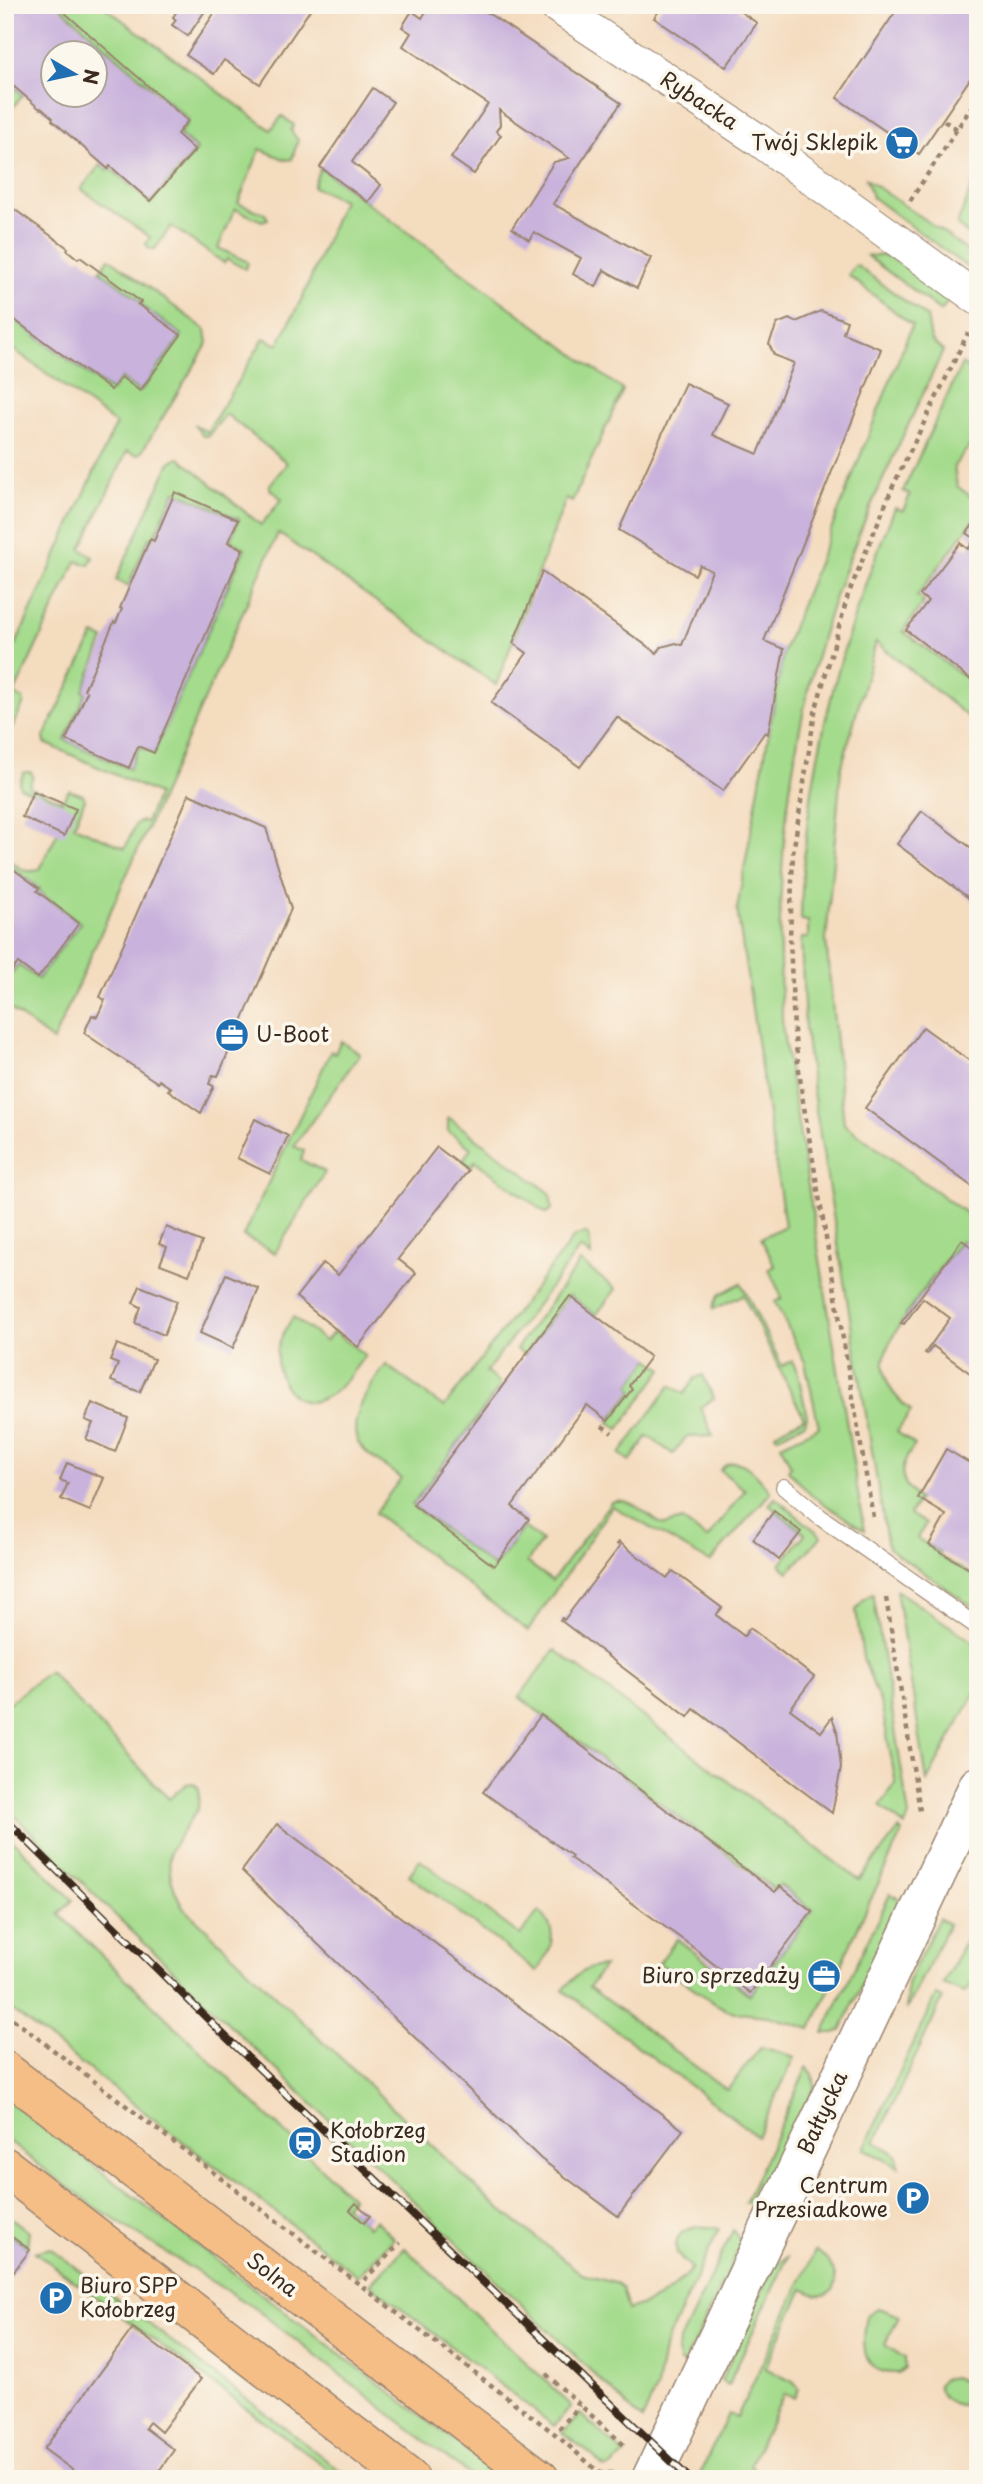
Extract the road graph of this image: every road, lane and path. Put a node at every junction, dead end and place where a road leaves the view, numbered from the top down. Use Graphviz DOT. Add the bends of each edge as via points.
graph roads {
  1 [pos="554,5"];
  2 [pos="978,97"];
  3 [pos="944,121"];
  4 [pos="957,129"];
  5 [pos="910,201"];
  6 [pos="978,299"];
  7 [pos="969,331"];
  8 [pos="602,1426"];
  9 [pos="612,1433"];
  10 [pos="784,1487"];
  11 [pos="880,1558"];
  12 [pos="978,1627"];
  13 [pos="976,1795"];
  14 [pos="915,1822"];
  15 [pos="5,2013"];
  16 [pos="5,2071"];
  17 [pos="5,2167"];
  18 [pos="400,2243"];
  19 [pos="364,2280"];
  20 [pos="545,2374"];
  21 [pos="580,2405"];
  22 [pos="559,2430"];
  23 [pos="628,2448"];
  24 [pos="577,2452"];
  25 [pos="410,2479"];
  26 [pos="540,2479"];
  27 [pos="651,2479"];
  1 -- 6 [label="street, Rybacka" via="760,141"];
  2 -- 4 [label="path"];
  3 -- 4 [label="path"];
  4 -- 5 [label="path"];
  7 -- 11 [label="path" via="892,486 840,620 808,746 793,853 794,1031"];
  8 -- 9 [label="path"];
  10 -- 11 [label="lane"];
  11 -- 12 [label="lane"];
  11 -- 14 [label="path" via="919,1801"];
  13 -- 27 [label="street, Bałtycka"];
  15 -- 24 [label="path"];
  16 -- 26 [label="main road, Solna"];
  17 -- 25 [label="main road"];
  18 -- 19 [label="path"];
  20 -- 21 [label="path"];
  21 -- 22 [label="path"];
  21 -- 23 [label="path"];
}
